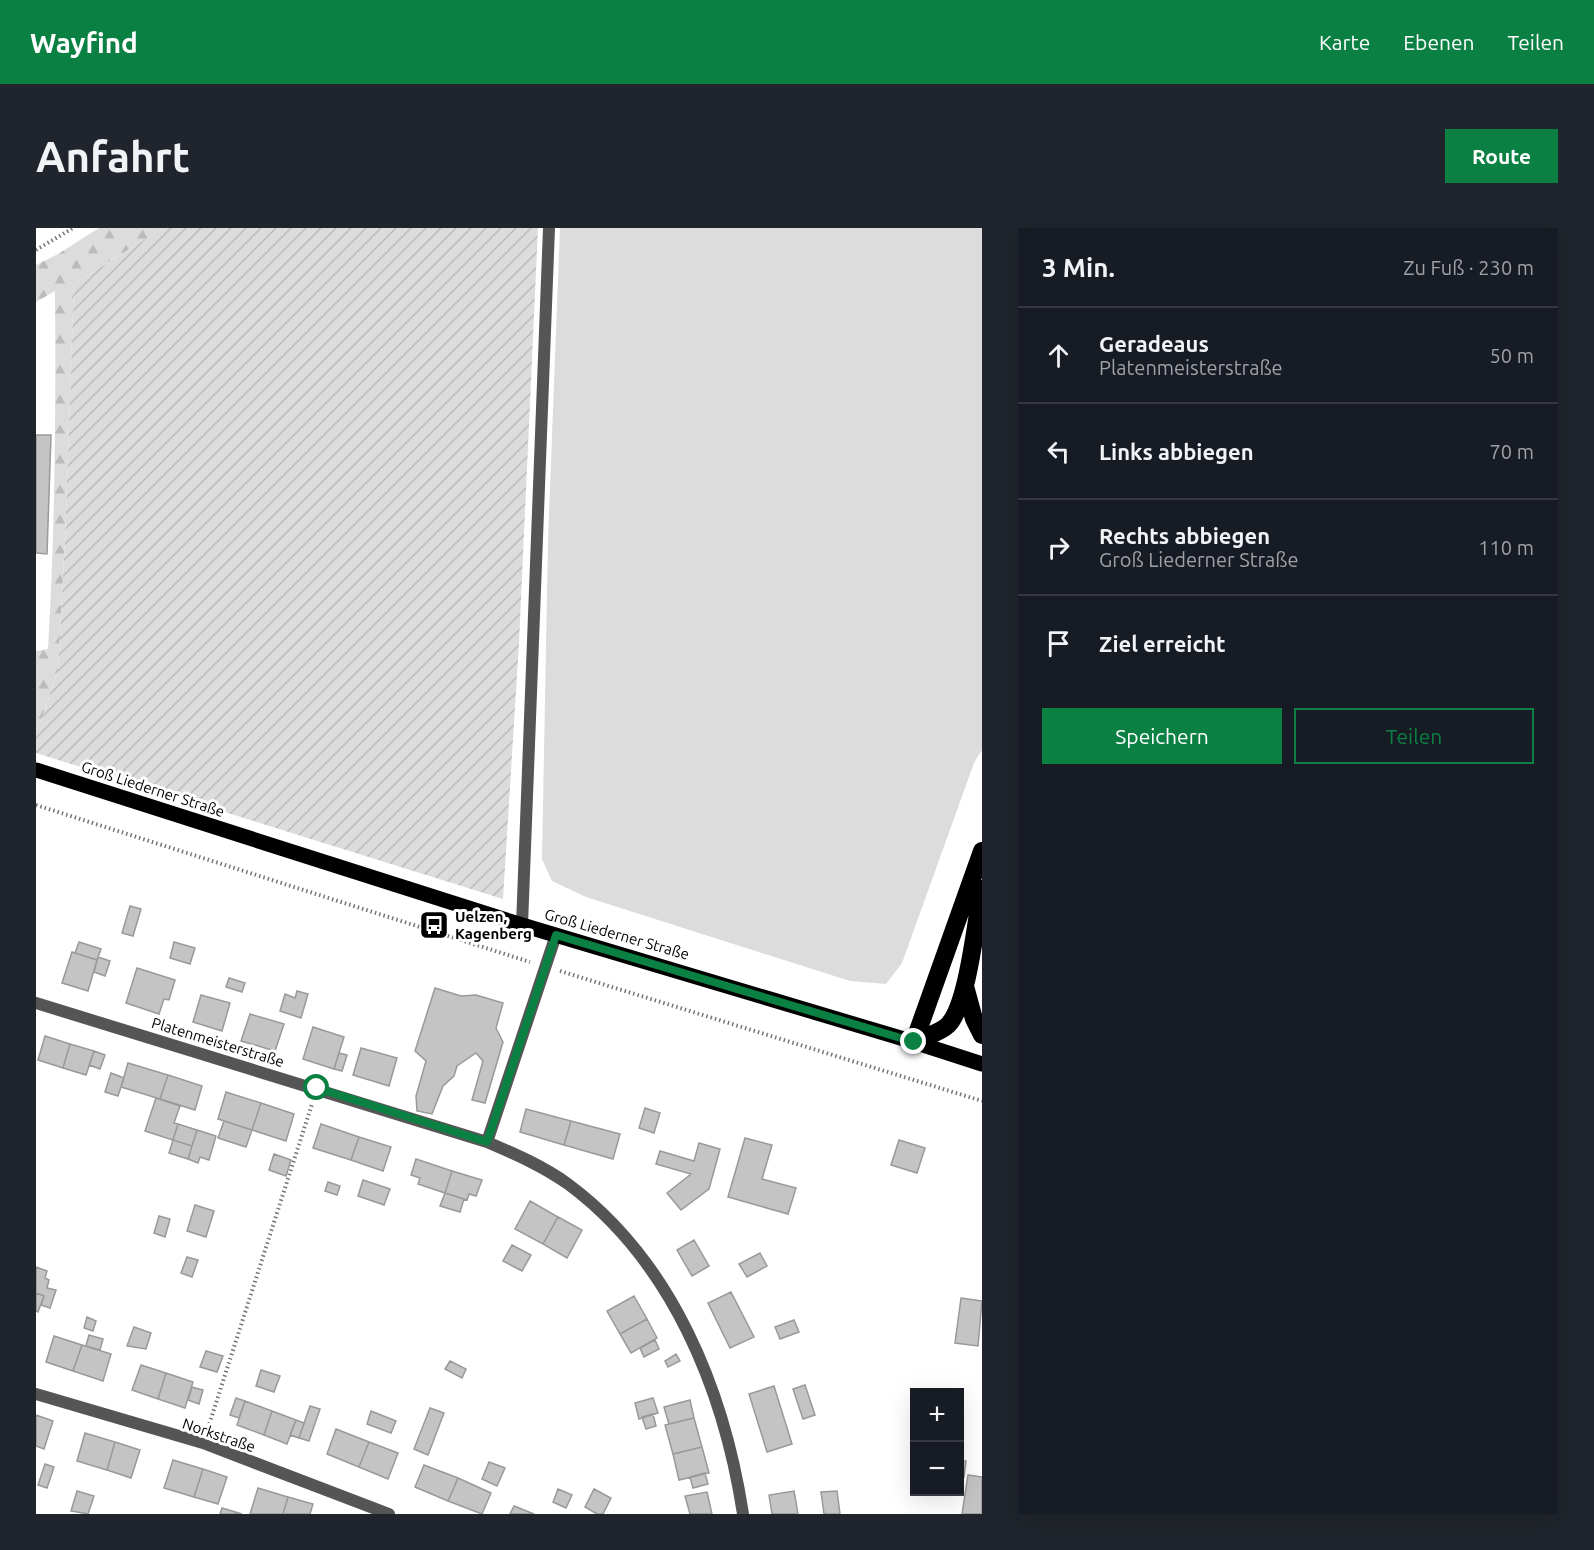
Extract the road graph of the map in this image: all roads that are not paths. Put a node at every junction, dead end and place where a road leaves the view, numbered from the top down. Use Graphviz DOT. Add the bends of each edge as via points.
graph roads {
  1 [pos="549,228"];
  2 [pos="36,770"];
  3 [pos="982,851"];
  4 [pos="982,889"];
  5 [pos="522,925"];
  6 [pos="556,935"];
  7 [pos="965,984"];
  8 [pos="36,1003"];
  9 [pos="982,1035"];
  10 [pos="914,1042"];
  11 [pos="982,1064"];
  12 [pos="487,1142"];
  13 [pos="36,1394"];
  14 [pos="389,1514"];
  15 [pos="743,1514"];
  1 -- 5 [label="street"];
  2 -- 5 [label="main road, Groß Liederner Straße"];
  3 -- 10 [label="highway"];
  4 -- 7 [label="highway"];
  5 -- 6 [label="main road, Groß Liederner Straße"];
  6 -- 10 [label="main road, Groß Liederner Straße"];
  6 -- 12 [label="street"];
  7 -- 9 [label="highway"];
  7 -- 10 [label="highway" via="956,1015 947,1027"];
  8 -- 12 [label="street, Platenmeisterstraße"];
  10 -- 11 [label="main road, Groß Liederner Straße"];
  12 -- 15 [label="street, Platenmeisterstraße" via="567,1184 612,1222 649,1266 706,1375 731,1452"];
  13 -- 14 [label="street, Norkstraße" via="203,1443"];
}
